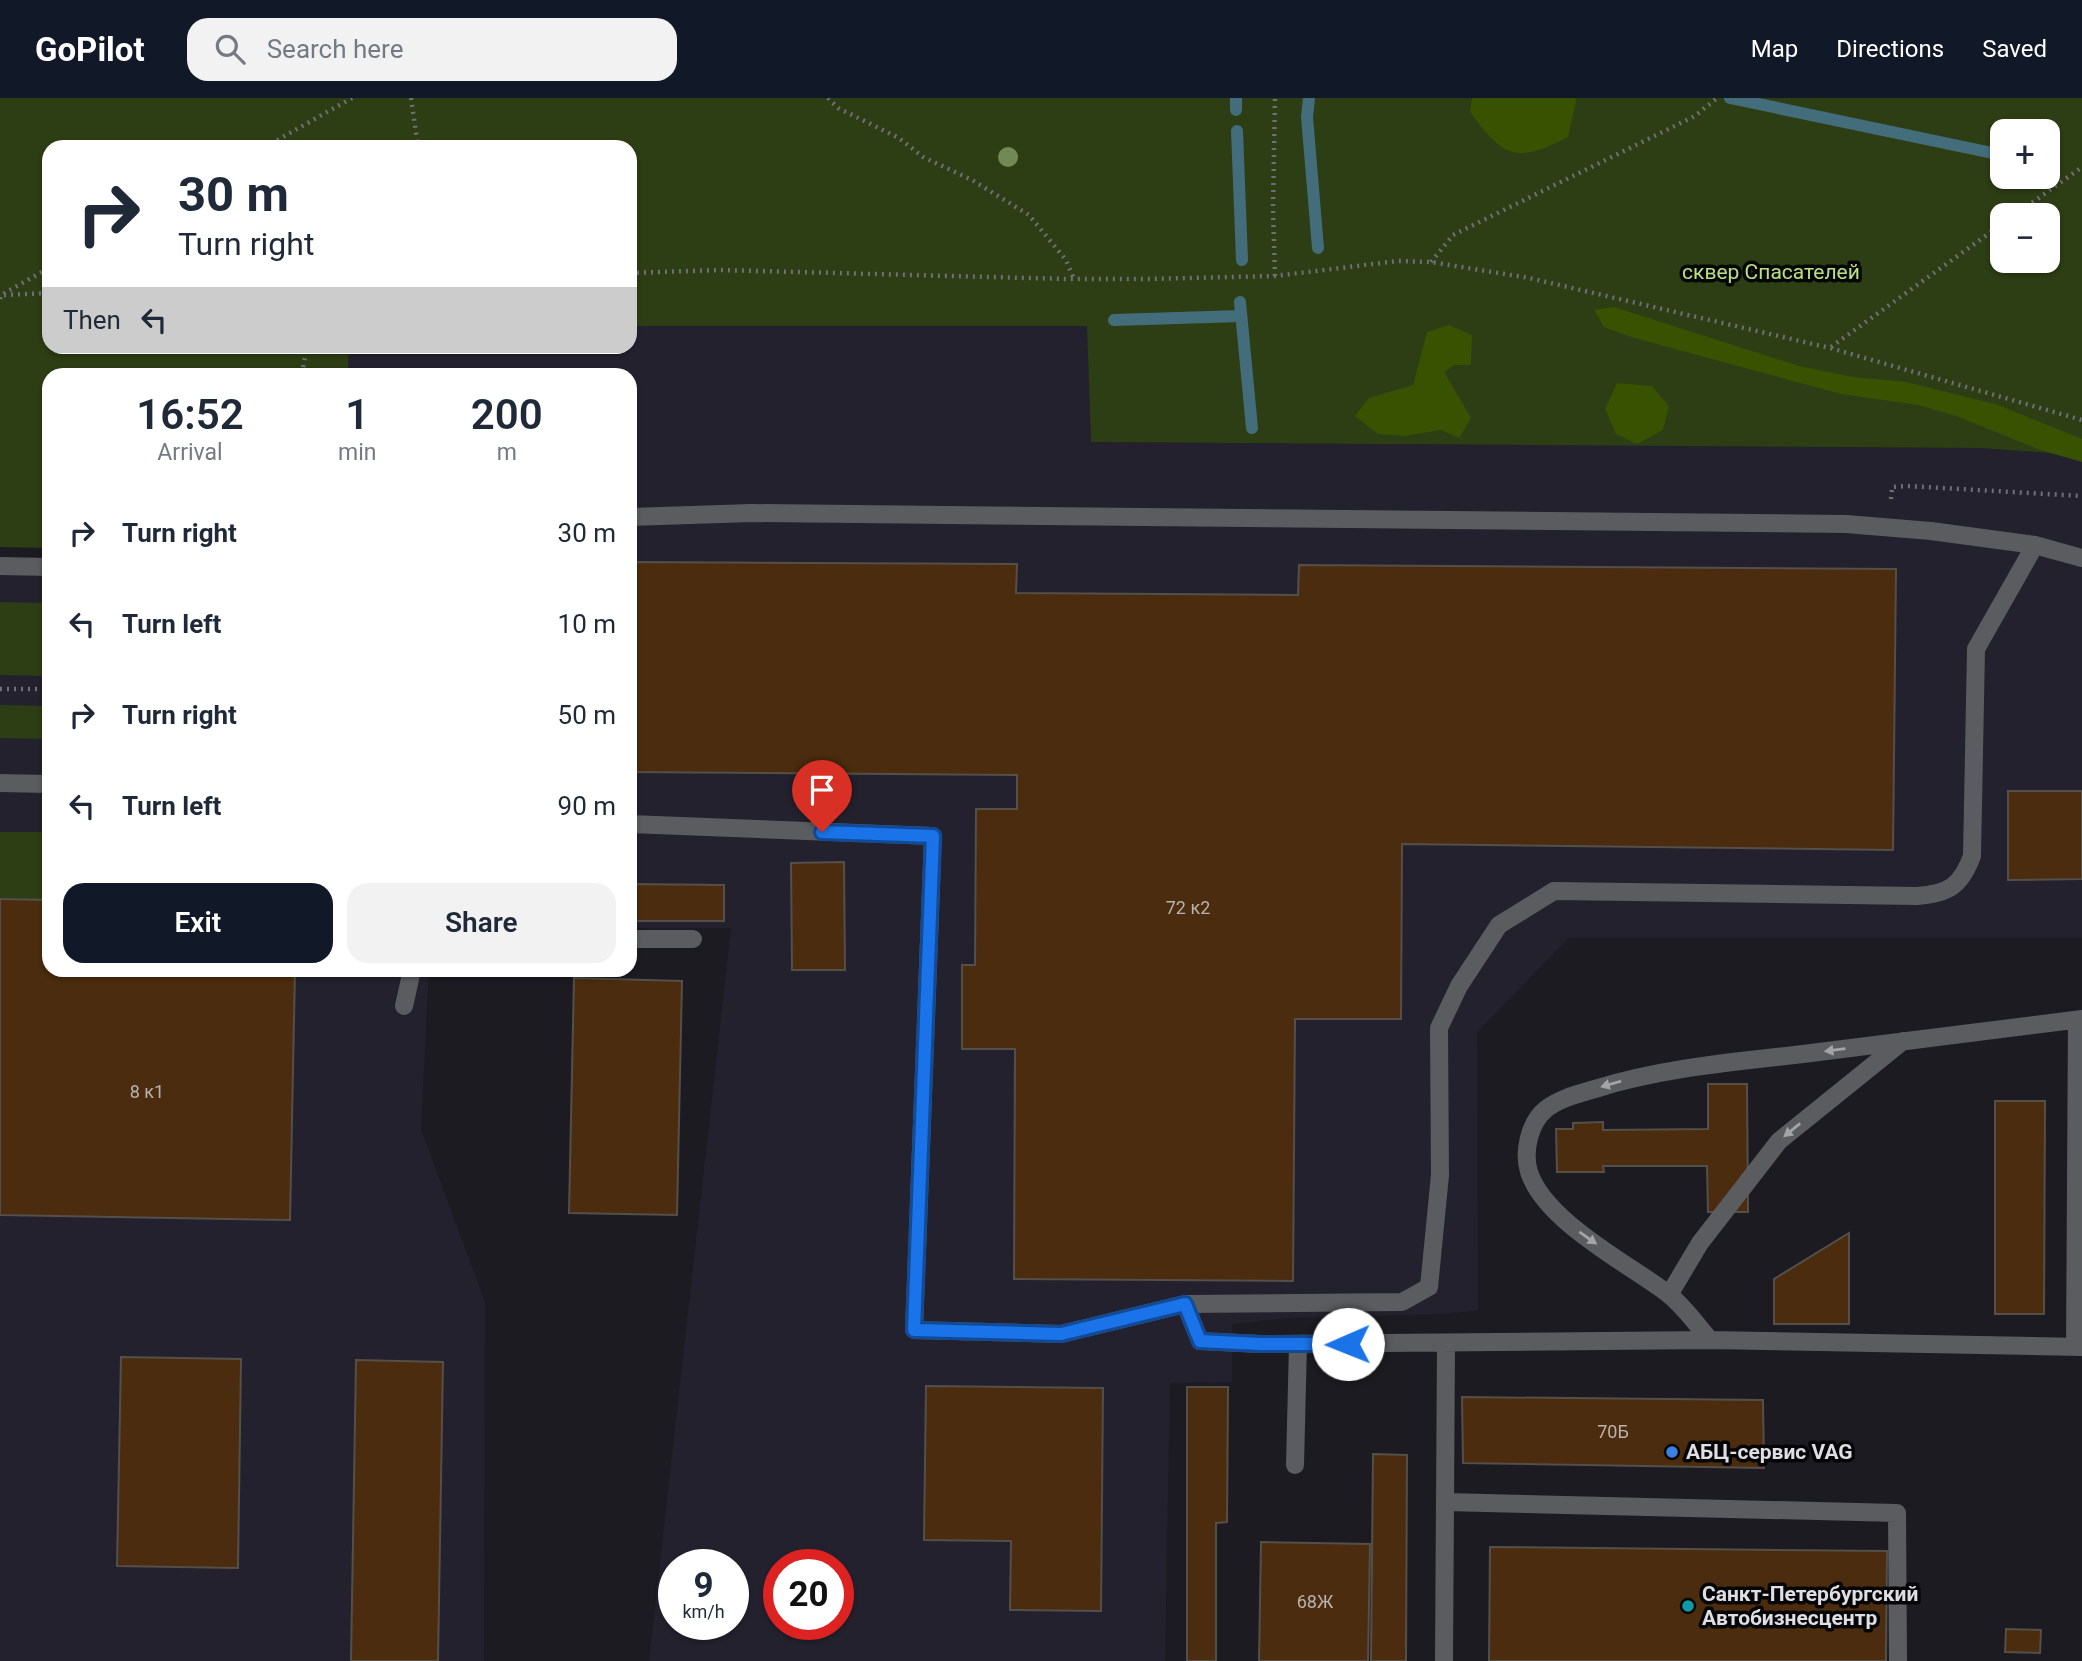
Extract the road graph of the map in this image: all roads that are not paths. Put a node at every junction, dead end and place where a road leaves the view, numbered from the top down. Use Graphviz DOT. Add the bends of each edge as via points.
graph roads {
  1 [pos="637,517"];
  2 [pos="2035,545"];
  3 [pos="2082,558"];
  4 [pos="0,566"];
  5 [pos="42,567"];
  6 [pos="0,783"];
  7 [pos="42,784"];
  8 [pos="637,824"];
  9 [pos="637,939"];
  10 [pos="693,939"];
  11 [pos="410,977"];
  12 [pos="404,1006"];
  13 [pos="2079,1019"];
  14 [pos="1903,1041"];
  15 [pos="1669,1295"];
  16 [pos="1185,1304"];
  17 [pos="1710,1340"];
  18 [pos="1446,1343"];
  19 [pos="1298,1344"];
  20 [pos="2078,1347"];
  21 [pos="1295,1465"];
  22 [pos="1445,1502"];
  23 [pos="1444,1661"];
  24 [pos="1898,1661"];
  1 -- 2 [label="lane" via="764,513 1846,524"];
  2 -- 3 [label="lane"];
  2 -- 16 [label="lane" via="1976,649 1972,856 1953,887 1917,896 1554,891 1499,925 1459,986 1439,1028 1440,1175 1429,1287 1402,1302"];
  4 -- 5 [label="lane"];
  6 -- 7 [label="lane"];
  8 -- 16 [label="lane" via="933,836 914,1330 1061,1334"];
  9 -- 10 [label="lane"];
  11 -- 12 [label="lane"];
  13 -- 14 [label="lane"];
  13 -- 20 [label="lane"];
  14 -- 15 [label="lane, one-way" via="1779,1141 1700,1243"];
  14 -- 15 [label="lane, one-way" via="1702,1066 1619,1082 1565,1098 1545,1110 1532,1125 1527,1147 1529,1172 1544,1199 1572,1226"];
  15 -- 17 [label="lane"];
  16 -- 19 [label="lane" via="1200,1341"];
  17 -- 18 [label="lane"];
  17 -- 20 [label="lane"];
  18 -- 19 [label="lane"];
  18 -- 22 [label="lane"];
  19 -- 21 [label="lane"];
  22 -- 23 [label="lane"];
  22 -- 24 [label="lane" via="1897,1513"];
}
